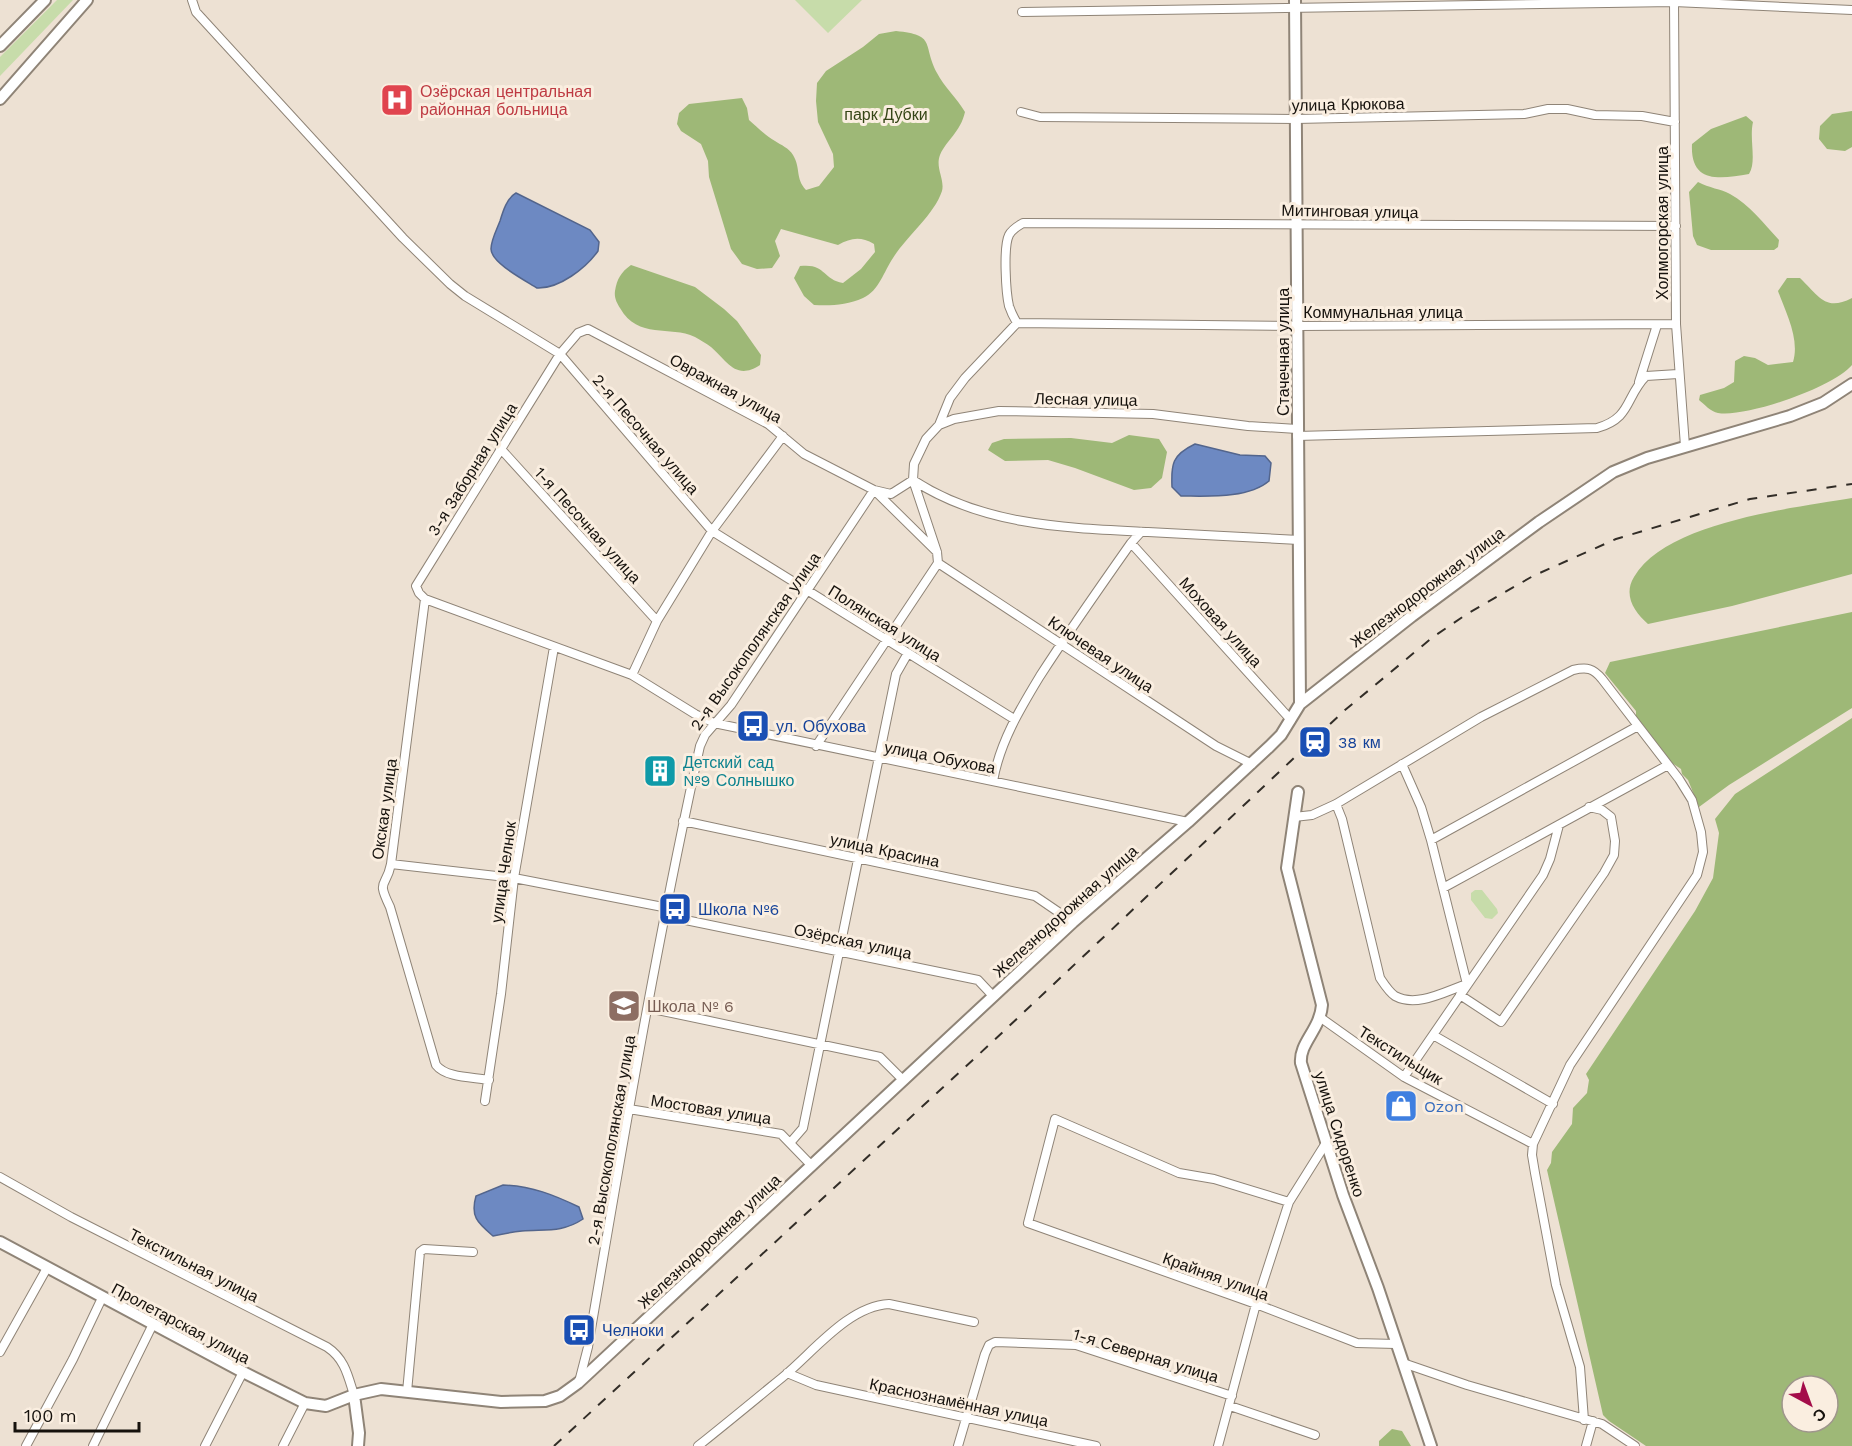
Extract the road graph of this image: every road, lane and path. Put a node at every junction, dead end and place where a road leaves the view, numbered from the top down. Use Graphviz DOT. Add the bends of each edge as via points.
graph roads {
  1 [pos="45,0"];
  2 [pos="87,0"];
  3 [pos="192,0"];
  4 [pos="1674,1"];
  5 [pos="1295,4"];
  6 [pos="1852,9"];
  7 [pos="1022,12"];
  8 [pos="0,46"];
  9 [pos="0,99"];
  10 [pos="1021,112"];
  11 [pos="1296,119"];
  12 [pos="1676,122"];
  13 [pos="1297,225"];
  14 [pos="1676,226"];
  15 [pos="1017,323"];
  16 [pos="1676,324"];
  17 [pos="1657,325"];
  18 [pos="1299,326"];
  19 [pos="560,354"];
  20 [pos="1678,374"];
  21 [pos="1639,384"];
  22 [pos="1852,384"];
  23 [pos="939,425"];
  24 [pos="1297,433"];
  25 [pos="783,436"];
  26 [pos="1685,446"];
  27 [pos="500,448"];
  28 [pos="913,480"];
  29 [pos="874,490"];
  30 [pos="712,531"];
  31 [pos="1141,532"];
  32 [pos="1299,540"];
  33 [pos="1131,543"];
  34 [pos="937,552"];
  35 [pos="938,563"];
  36 [pos="806,590"];
  37 [pos="425,599"];
  38 [pos="657,621"];
  39 [pos="887,640"];
  40 [pos="1061,643"];
  41 [pos="554,647"];
  42 [pos="908,653"];
  43 [pos="632,675"];
  44 [pos="1300,704"];
  45 [pos="1014,719"];
  46 [pos="1291,720"];
  47 [pos="714,723"];
  48 [pos="1638,726"];
  49 [pos="816,746"];
  50 [pos="879,758"];
  51 [pos="1252,764"];
  52 [pos="1402,764"];
  53 [pos="1668,765"];
  54 [pos="993,781"];
  55 [pos="1298,792"];
  56 [pos="1336,804"];
  57 [pos="1588,807"];
  58 [pos="1294,817"];
  59 [pos="683,821"];
  60 [pos="1188,822"];
  61 [pos="1559,825"];
  62 [pos="1431,840"];
  63 [pos="858,858"];
  64 [pos="391,864"];
  65 [pos="514,878"];
  66 [pos="1443,888"];
  67 [pos="667,912"];
  68 [pos="1073,922"];
  69 [pos="839,952"];
  70 [pos="1467,984"];
  71 [pos="1460,995"];
  72 [pos="993,996"];
  73 [pos="648,1008"];
  74 [pos="1321,1018"];
  75 [pos="1433,1035"];
  76 [pos="821,1043"];
  77 [pos="1404,1077"];
  78 [pos="489,1080"];
  79 [pos="903,1080"];
  80 [pos="485,1101"];
  81 [pos="1553,1104"];
  82 [pos="629,1109"];
  83 [pos="790,1143"];
  84 [pos="1326,1143"];
  85 [pos="1533,1143"];
  86 [pos="812,1166"];
  87 [pos="0,1176"];
  88 [pos="1289,1202"];
  89 [pos="0,1242"];
  90 [pos="473,1252"];
  91 [pos="47,1268"];
  92 [pos="102,1298"];
  93 [pos="1256,1304"];
  94 [pos="974,1322"];
  95 [pos="153,1324"];
  96 [pos="1396,1344"];
  97 [pos="0,1352"];
  98 [pos="1403,1363"];
  99 [pos="243,1372"];
  100 [pos="787,1373"];
  101 [pos="579,1383"];
  102 [pos="407,1392"];
  103 [pos="354,1395"];
  104 [pos="1232,1396"];
  105 [pos="305,1403"];
  106 [pos="1230,1406"];
  107 [pos="968,1417"];
  108 [pos="1584,1420"];
  109 [pos="1593,1421"];
  110 [pos="1315,1436"];
  111 [pos="26,1446"];
  112 [pos="93,1446"];
  113 [pos="205,1446"];
  114 [pos="283,1446"];
  115 [pos="358,1446"];
  116 [pos="698,1446"];
  117 [pos="958,1446"];
  118 [pos="1096,1446"];
  119 [pos="1218,1446"];
  120 [pos="1431,1446"];
  121 [pos="1586,1446"];
  122 [pos="1635,1446"];
  1 -- 8 [label="street"];
  2 -- 9 [label="street"];
  3 -- 19 [label="street, 2-я Песочная улица" via="196,12 450,284"];
  4 -- 5 [label="street"];
  4 -- 6 [label="street"];
  4 -- 12 [label="street, Холмогорская улица"];
  5 -- 7 [label="street"];
  5 -- 11 [label="street, Стачечная улица"];
  10 -- 11 [label="street, улица Крюкова" via="1040,117"];
  11 -- 12 [label="street, улица Крюкова" via="1524,114 1567,108 1596,115 1642,116"];
  11 -- 13 [label="street, Стачечная улица"];
  12 -- 14 [label="street, Холмогорская улица"];
  13 -- 14 [label="street, Митинговая улица"];
  13 -- 15 [label="street, Митинговая улица" via="1023,223 1014,228 1006,245 1006,294"];
  13 -- 18 [label="street, Стачечная улица"];
  14 -- 16 [label="street, Холмогорская улица"];
  15 -- 18 [label="street, Коммунальная улица"];
  15 -- 23 [label="street" via="965,378 950,398"];
  16 -- 17 [label="street, Коммунальная улица"];
  16 -- 20 [label="street, Холмогорская улица"];
  17 -- 18 [label="street, Коммунальная улица"];
  17 -- 21 [label="street, Лесная улица"];
  18 -- 24 [label="street, Стачечная улица"];
  19 -- 25 [label="street, Овражная улица" via="578,333 588,329 768,424"];
  19 -- 27 [label="street, 3-я Заборная улица"];
  19 -- 30 [label="street, 2-я Песочная улица"];
  20 -- 21 [label="street" via="1646,376"];
  20 -- 26 [label="street, Холмогорская улица"];
  21 -- 24 [label="street, Лесная улица" via="1623,413 1597,428"];
  22 -- 26 [label="street, Железнодорожная улица" via="1823,403 1790,416"];
  23 -- 24 [label="street, Лесная улица" via="954,418 999,411 1153,414"];
  23 -- 28 [label="street" via="918,455"];
  24 -- 32 [label="street, Стачечная улица"];
  25 -- 29 [label="street, Овражная улица" via="804,454"];
  25 -- 30 [label="street"];
  26 -- 44 [label="street, Железнодорожная улица" via="1613,472 1581,492"];
  27 -- 37 [label="street, 3-я Заборная улица" via="416,586"];
  27 -- 38 [label="street, 1-я Песочная улица"];
  28 -- 29 [label="street" via="891,494"];
  28 -- 31 [label="street" via="949,500 996,516 1059,528"];
  28 -- 34 [label="street"];
  29 -- 34 [label="street"];
  29 -- 36 [label="street, 2-я Высокополянская улица"];
  30 -- 36 [label="street, Полянская улица"];
  30 -- 38 [label="street"];
  31 -- 32 [label="street"];
  31 -- 33 [label="street"];
  32 -- 44 [label="street, Стачечная улица"];
  33 -- 40 [label="street"];
  33 -- 46 [label="street, Моховая улица"];
  34 -- 35 [label="street"];
  35 -- 39 [label="street"];
  35 -- 40 [label="street, Ключевая улица"];
  36 -- 39 [label="street, Полянская улица"];
  36 -- 47 [label="street, 2-я Высокополянская улица" via="731,705"];
  37 -- 41 [label="street, улица Обухова"];
  37 -- 64 [label="street, Окская улица"];
  38 -- 43 [label="street"];
  39 -- 42 [label="street, Полянская улица"];
  39 -- 49 [label="street"];
  40 -- 45 [label="street"];
  40 -- 51 [label="street, Ключевая улица" via="1216,746"];
  41 -- 43 [label="street, улица Обухова"];
  41 -- 65 [label="street, улица Челнок"];
  42 -- 45 [label="street, Полянская улица"];
  42 -- 50 [label="street" via="896,674"];
  43 -- 47 [label="street, улица Обухова"];
  44 -- 46 [label="street, Железнодорожная улица"];
  45 -- 54 [label="street"];
  46 -- 51 [label="street, Железнодорожная улица"];
  47 -- 49 [label="street, улица Обухова"];
  47 -- 59 [label="street, 2-я Высокополянская улица" via="700,746"];
  48 -- 52 [label="street" via="1602,679 1587,667 1573,670 1481,717"];
  48 -- 53 [label="street"];
  48 -- 62 [label="street"];
  49 -- 50 [label="street, улица Обухова"];
  50 -- 54 [label="street, улица Обухова"];
  50 -- 63 [label="street"];
  51 -- 60 [label="street, Железнодорожная улица"];
  52 -- 56 [label="street"];
  52 -- 62 [label="street"];
  53 -- 57 [label="street"];
  53 -- 81 [label="street" via="1692,800 1699,819 1703,852 1697,875 1570,1065"];
  54 -- 60 [label="street, улица Обухова"];
  55 -- 58 [label="street"];
  56 -- 58 [label="street" via="1312,815"];
  56 -- 70 [label="street" via="1380,978 1393,995 1417,1001"];
  57 -- 61 [label="street"];
  57 -- 71 [label="street" via="1611,817 1614,855 1605,873 1501,1022"];
  58 -- 74 [label="street" via="1287,868 1322,1005"];
  59 -- 63 [label="street, улица Красина"];
  59 -- 67 [label="street, 2-я Высокополянская улица"];
  60 -- 68 [label="street, Железнодорожная улица"];
  61 -- 66 [label="street"];
  61 -- 70 [label="street" via="1543,875"];
  62 -- 66 [label="street"];
  63 -- 68 [label="street, улица Красина" via="1035,896"];
  63 -- 69 [label="street"];
  64 -- 65 [label="street, Озёрская улица"];
  64 -- 78 [label="street, Окская улица" via="381,890 390,907 436,1065 447,1073"];
  65 -- 67 [label="street, Озёрская улица"];
  65 -- 78 [label="street, улица Челнок"];
  66 -- 70 [label="street"];
  67 -- 69 [label="street, Озёрская улица"];
  67 -- 73 [label="street, 2-я Высокополянская улица"];
  68 -- 72 [label="street, Железнодорожная улица"];
  69 -- 72 [label="street, Озёрская улица" via="978,980"];
  69 -- 76 [label="street"];
  70 -- 71 [label="street"];
  71 -- 75 [label="street"];
  72 -- 79 [label="street, Железнодорожная улица"];
  73 -- 76 [label="street"];
  73 -- 82 [label="street, 2-я Высокополянская улица"];
  74 -- 77 [label="street, Текстильщик"];
  74 -- 84 [label="street, улица Сидоренко" via="1300,1054"];
  75 -- 77 [label="street"];
  75 -- 81 [label="street"];
  76 -- 79 [label="street" via="880,1057"];
  76 -- 83 [label="street" via="803,1128"];
  77 -- 85 [label="street, Текстильщик"];
  78 -- 80 [label="street, улица Челнок"];
  79 -- 86 [label="street, Железнодорожная улица"];
  81 -- 85 [label="street"];
  82 -- 83 [label="street, Мостовая улица" via="781,1134"];
  82 -- 101 [label="street, 2-я Высокополянская улица"];
  83 -- 86 [label="street, Мостовая улица"];
  84 -- 88 [label="street"];
  84 -- 96 [label="street, улица Сидоренко"];
  85 -- 108 [label="street" via="1556,1285 1580,1368"];
  86 -- 101 [label="street, Железнодорожная улица"];
  87 -- 103 [label="street, Текстильная улица" via="71,1217 327,1347 343,1363"];
  88 -- 93 [label="street"];
  88 -- 93 [label="street, Крайняя улица" via="1214,1179 1179,1173 1055,1119 1028,1223"];
  89 -- 91 [label="street, Пролетарская улица"];
  90 -- 102 [label="street" via="420,1252"];
  91 -- 92 [label="street, Пролетарская улица"];
  91 -- 97 [label="street"];
  92 -- 95 [label="street, Пролетарская улица"];
  92 -- 111 [label="street"];
  93 -- 96 [label="street, Крайняя улица" via="1357,1343"];
  93 -- 104 [label="street"];
  94 -- 100 [label="street" via="879,1304 833,1330"];
  95 -- 99 [label="street, Пролетарская улица"];
  95 -- 112 [label="street"];
  96 -- 98 [label="street, улица Сидоренко"];
  98 -- 108 [label="street"];
  98 -- 120 [label="street, улица Сидоренко"];
  99 -- 105 [label="street, Пролетарская улица"];
  99 -- 113 [label="street"];
  100 -- 107 [label="street, Краснознамённая улица" via="816,1385"];
  100 -- 116 [label="street"];
  101 -- 102 [label="street, Железнодорожная улица" via="545,1401 501,1402"];
  102 -- 103 [label="street, Железнодорожная улица" via="381,1389"];
  103 -- 105 [label="street, Пролетарская улица" via="326,1406"];
  103 -- 115 [label="street"];
  104 -- 106 [label="street"];
  104 -- 107 [label="street, 1-я Северная улица" via="1076,1345 1005,1341 990,1346 985,1354"];
  105 -- 114 [label="street"];
  106 -- 110 [label="street"];
  106 -- 119 [label="street"];
  107 -- 117 [label="street"];
  107 -- 118 [label="street, Краснознамённая улица"];
  108 -- 109 [label="street"];
  109 -- 121 [label="street"];
  109 -- 122 [label="street"];
}
